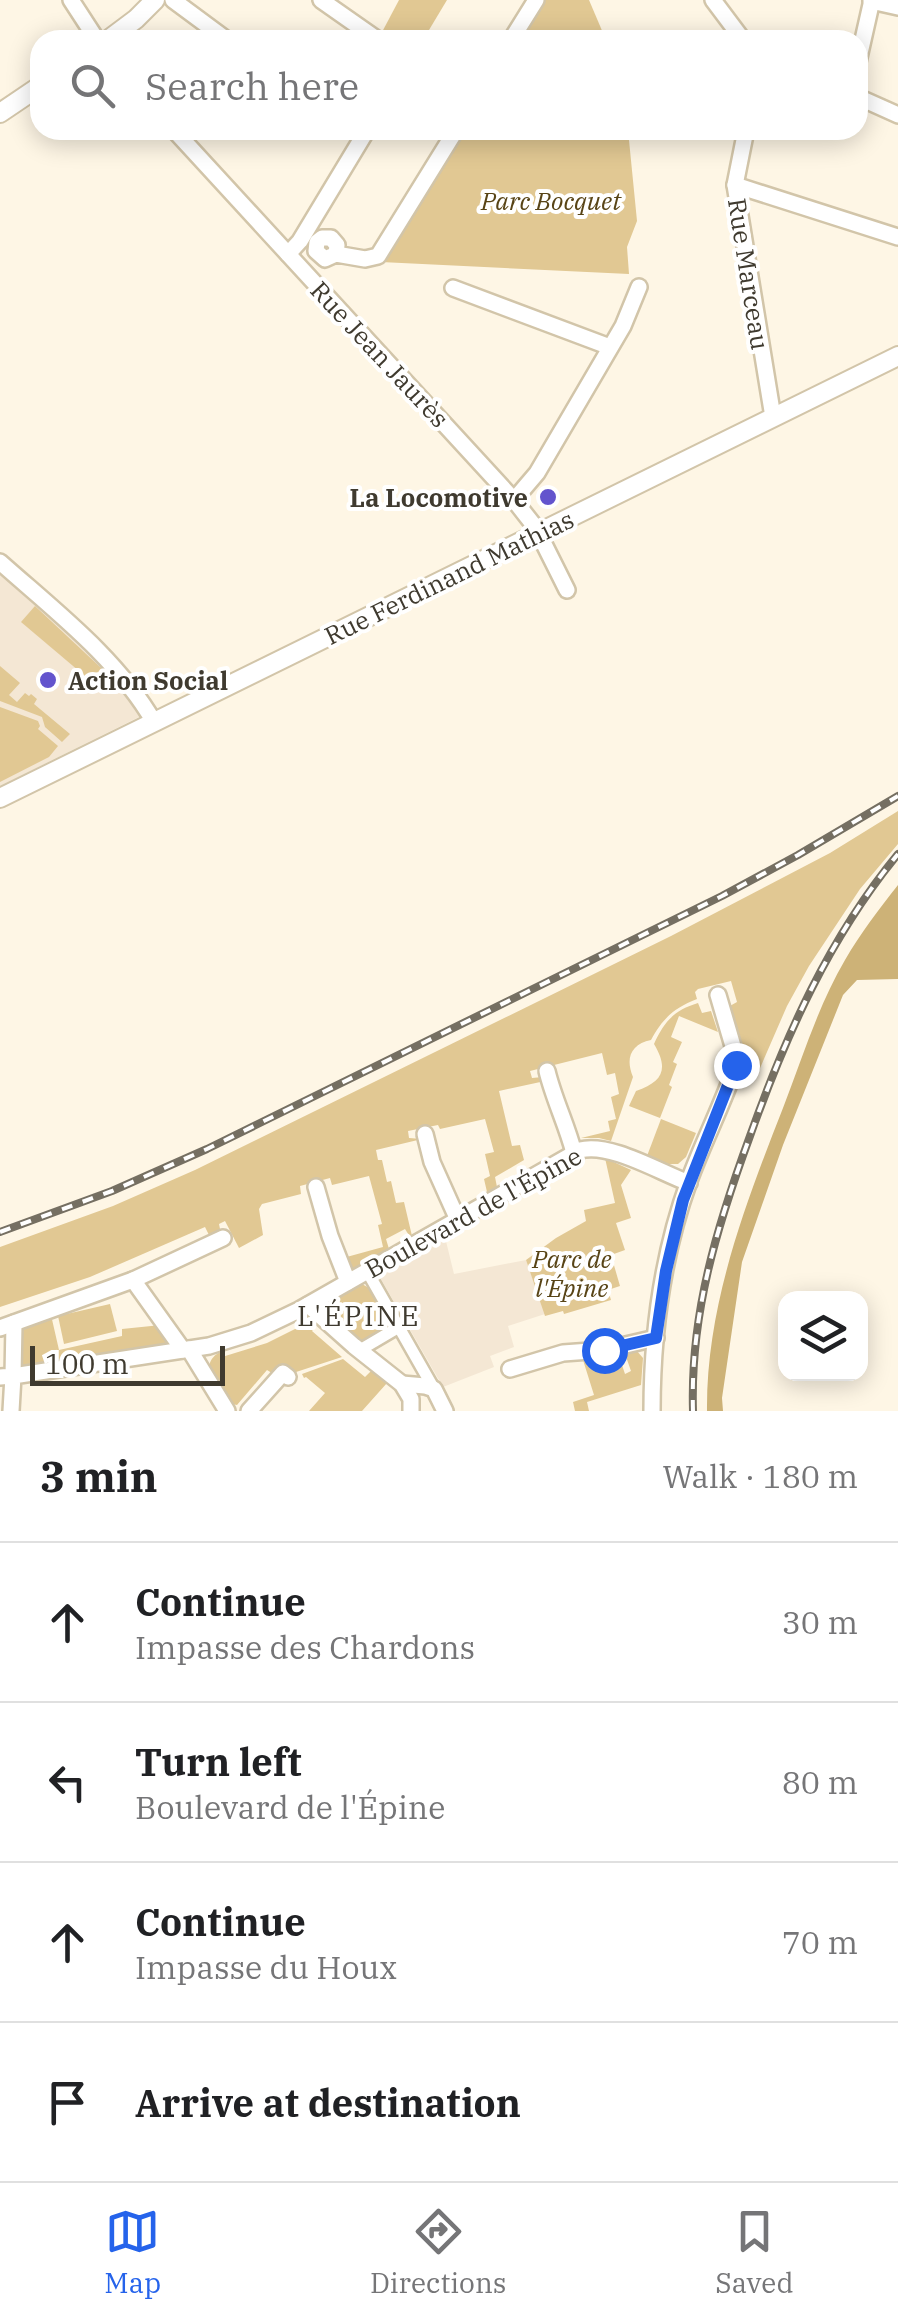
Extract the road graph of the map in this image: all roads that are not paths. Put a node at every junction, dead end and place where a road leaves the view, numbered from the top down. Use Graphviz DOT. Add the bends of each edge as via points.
graph roads {
  1 [pos="71,0"];
  2 [pos="154,0"];
  3 [pos="172,0"];
  4 [pos="321,0"];
  5 [pos="536,0"];
  6 [pos="713,0"];
  7 [pos="872,0"];
  8 [pos="898,7"];
  9 [pos="90,30"];
  10 [pos="121,30"];
  11 [pos="214,30"];
  12 [pos="364,30"];
  13 [pos="517,30"];
  14 [pos="736,30"];
  15 [pos="865,30"];
  16 [pos="30,93"];
  17 [pos="868,102"];
  18 [pos="0,113"];
  19 [pos="898,115"];
  20 [pos="183,140"];
  21 [pos="356,140"];
  22 [pos="450,140"];
  23 [pos="744,140"];
  24 [pos="735,184"];
  25 [pos="898,237"];
  26 [pos="288,254"];
  27 [pos="336,254"];
  28 [pos="639,287"];
  29 [pos="452,288"];
  30 [pos="610,348"];
  31 [pos="898,356"];
  32 [pos="773,418"];
  33 [pos="514,500"];
  34 [pos="538,534"];
  35 [pos="0,562"];
  36 [pos="567,590"];
  37 [pos="154,722"];
  38 [pos="0,798"];
  39 [pos="718,995"];
  40 [pos="547,1071"];
  41 [pos="425,1134"];
  42 [pos="574,1153"];
  43 [pos="688,1183"];
  44 [pos="316,1187"];
  45 [pos="458,1220"];
  46 [pos="223,1238"];
  47 [pos="367,1271"];
  48 [pos="133,1280"];
  49 [pos="348,1282"];
  50 [pos="308,1305"];
  51 [pos="7,1326"];
  52 [pos="399,1326"];
  53 [pos="656,1338"];
  54 [pos="186,1350"];
  55 [pos="360,1350"];
  56 [pos="510,1369"];
  57 [pos="6,1376"];
  58 [pos="288,1377"];
  59 [pos="402,1384"];
  60 [pos="434,1390"];
  61 [pos="11,1411"];
  62 [pos="227,1411"];
  63 [pos="250,1411"];
  64 [pos="412,1411"];
  65 [pos="446,1411"];
  66 [pos="652,1411"];
  1 -- 9 [label="street"];
  2 -- 10 [label="street"];
  3 -- 11 [label="street"];
  4 -- 12 [label="street"];
  5 -- 13 [label="street"];
  6 -- 14 [label="street"];
  7 -- 8 [label="street"];
  7 -- 15 [label="street"];
  16 -- 18 [label="street"];
  17 -- 19 [label="street"];
  20 -- 26 [label="street, Rue Jean Jaurès"];
  21 -- 26 [label="street"];
  22 -- 27 [label="street" via="378,256"];
  23 -- 24 [label="street, Rue Marceau"];
  24 -- 25 [label="street"];
  24 -- 32 [label="street, Rue Marceau"];
  26 -- 33 [label="street, Rue Jean Jaurès"];
  28 -- 30 [label="street"];
  29 -- 30 [label="street"];
  30 -- 33 [label="street"];
  31 -- 32 [label="street, Rue Ferdinand Mathias"];
  32 -- 34 [label="street, Rue Ferdinand Mathias"];
  33 -- 34 [label="street, Rue Jean Jaurès"];
  34 -- 36 [label="street, Rue Jean Jaurès"];
  34 -- 37 [label="street, Rue Ferdinand Mathias"];
  35 -- 37 [label="street" via="112,663"];
  37 -- 38 [label="street, Rue Ferdinand Mathias"];
  39 -- 43 [label="street" via="736,1065"];
  40 -- 42 [label="street"];
  41 -- 45 [label="street"];
  42 -- 43 [label="street, Boulevard de l'Épine" via="598,1148"];
  42 -- 45 [label="street, Boulevard de l'Épine"];
  43 -- 53 [label="street"];
  44 -- 49 [label="street"];
  45 -- 47 [label="street, Boulevard de l'Épine"];
  46 -- 48 [label="street"];
  47 -- 49 [label="street, Boulevard de l'Épine"];
  47 -- 52 [label="street"];
  48 -- 51 [label="street"];
  48 -- 54 [label="street"];
  49 -- 50 [label="street, Boulevard de l'Épine"];
  50 -- 54 [label="street, Boulevard de l'Épine" via="251,1333"];
  50 -- 55 [label="street"];
  51 -- 57 [label="street"];
  52 -- 55 [label="street"];
  52 -- 60 [label="street"];
  53 -- 56 [label="street"];
  53 -- 66 [label="street"];
  54 -- 57 [label="street, Boulevard de l'Épine"];
  54 -- 62 [label="street"];
  55 -- 59 [label="street"];
  57 -- 61 [label="street"];
  58 -- 63 [label="street" via="283,1372"];
  59 -- 60 [label="street"];
  59 -- 64 [label="street"];
  60 -- 65 [label="street"];
}
